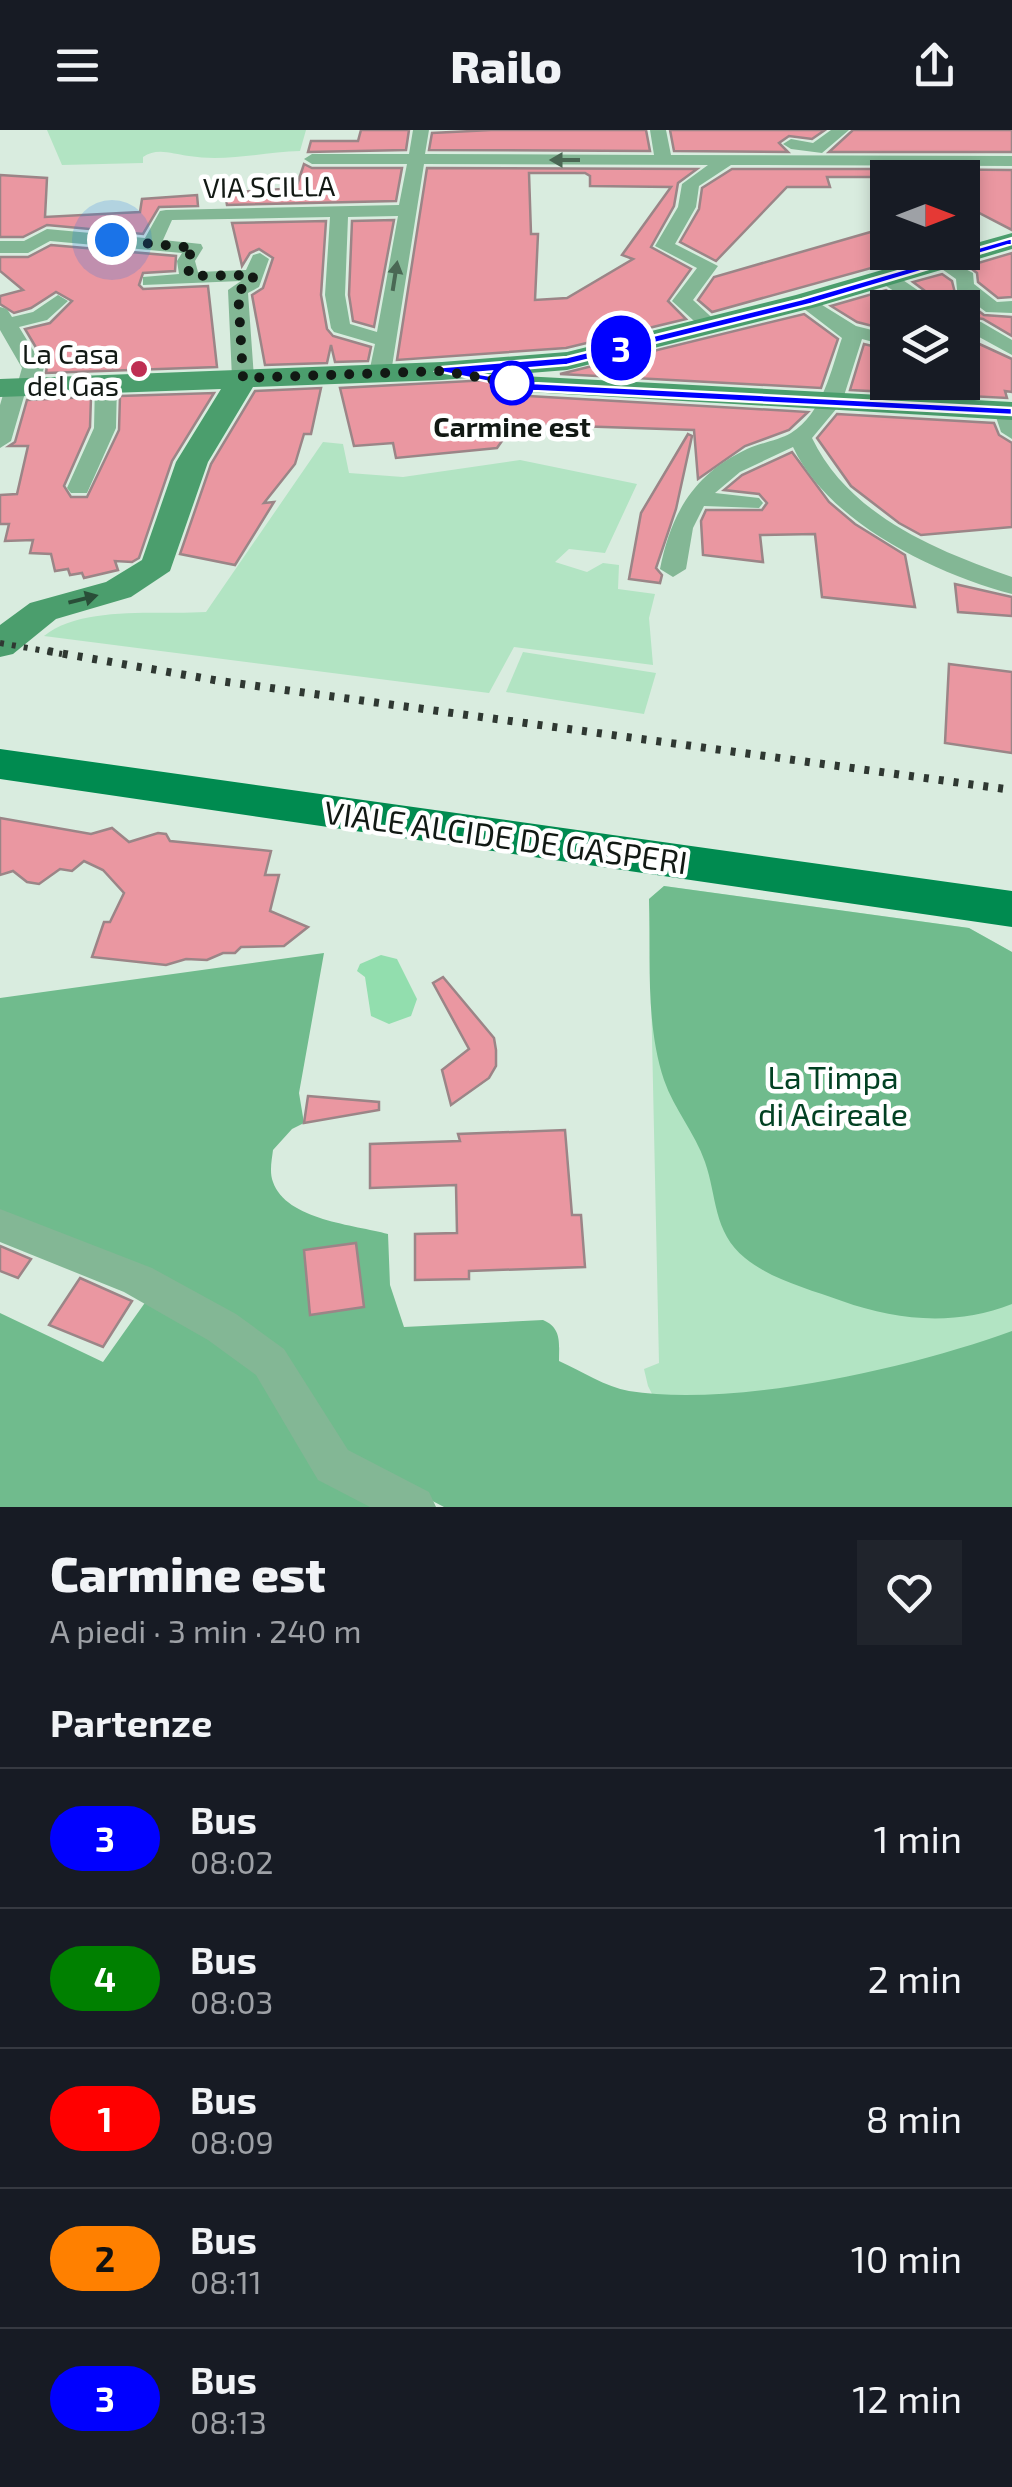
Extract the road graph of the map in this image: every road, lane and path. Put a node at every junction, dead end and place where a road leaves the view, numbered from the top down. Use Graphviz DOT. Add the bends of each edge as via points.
graph roads {
  1 [pos="421,130"];
  2 [pos="658,130"];
  3 [pos="841,130"];
  4 [pos="312,159"];
  5 [pos="417,159"];
  6 [pos="663,160"];
  7 [pos="738,160"];
  8 [pos="1012,162"];
  9 [pos="406,210"];
  10 [pos="339,212"];
  11 [pos="1012,241"];
  12 [pos="151,244"];
  13 [pos="0,247"];
  14 [pos="980,250"];
  15 [pos="914,270"];
  16 [pos="954,270"];
  17 [pos="190,276"];
  18 [pos="887,278"];
  19 [pos="150,280"];
  20 [pos="906,290"];
  21 [pos="58,301"];
  22 [pos="806,301"];
  23 [pos="1003,308"];
  24 [pos="4,319"];
  25 [pos="710,326"];
  26 [pos="849,330"];
  27 [pos="980,330"];
  28 [pos="870,335"];
  29 [pos="384,340"];
  30 [pos="1012,349"];
  31 [pos="380,373"];
  32 [pos="529,377"];
  33 [pos="243,378"];
  34 [pos="106,384"];
  35 [pos="14,388"];
  36 [pos="831,402"];
  37 [pos="1010,418"];
  38 [pos="800,437"];
  39 [pos="0,442"];
  40 [pos="79,488"];
  41 [pos="698,498"];
  42 [pos="751,503"];
  43 [pos="673,569"];
  44 [pos="1012,586"];
  45 [pos="0,646"];
  46 [pos="0,764"];
  47 [pos="0,780"];
  48 [pos="1012,909"];
  49 [pos="1012,924"];
  50 [pos="0,1226"];
  51 [pos="414,1507"];
  1 -- 5 [label="street"];
  2 -- 6 [label="street"];
  3 -- 7 [label="street" via="816,149 780,142"];
  4 -- 5 [label="street"];
  6 -- 5 [label="street, one-way"];
  5 -- 9 [label="street"];
  6 -- 7 [label="street"];
  7 -- 8 [label="street"];
  7 -- 25 [label="street" via="691,184 687,207 664,246 708,266 682,302"];
  9 -- 10 [label="street, VIA SCILLA"];
  29 -- 9 [label="street, one-way"];
  10 -- 12 [label="street, VIA SCILLA" via="166,215"];
  10 -- 29 [label="street" via="335,295 341,328"];
  11 -- 14 [label="street"];
  12 -- 13 [label="street" via="47,235 28,247"];
  12 -- 17 [label="street" via="194,248 186,261"];
  15 -- 18 [label="street"];
  16 -- 23 [label="street" via="966,277 964,286"];
  17 -- 19 [label="street"];
  17 -- 33 [label="street" via="257,267 249,287 238,290"];
  18 -- 20 [label="street"];
  18 -- 22 [label="street"];
  21 -- 24 [label="street" via="40,316"];
  22 -- 25 [label="street"];
  22 -- 26 [label="street"];
  24 -- 35 [label="street" via="33,368"];
  25 -- 32 [label="street" via="567,361"];
  26 -- 28 [label="street"];
  26 -- 36 [label="street"];
  27 -- 30 [label="street"];
  29 -- 31 [label="street"];
  31 -- 32 [label="street"];
  31 -- 33 [label="street"];
  32 -- 36 [label="street"];
  33 -- 34 [label="street"];
  45 -- 33 [label="street, one-way" via="44,611 149,574 192,462"];
  34 -- 35 [label="street"];
  34 -- 40 [label="street" via="107,418"];
  35 -- 39 [label="street"];
  36 -- 37 [label="street"];
  36 -- 38 [label="street"];
  38 -- 41 [label="street" via="741,458"];
  38 -- 44 [label="street" via="805,455 830,483 892,536"];
  41 -- 42 [label="street"];
  41 -- 43 [label="street" via="682,523"];
  46 -- 48 [label="main road, VIALE ALCIDE DE GASPERI"];
  47 -- 49 [label="main road, VIALE ALCIDE DE GASPERI"];
  50 -- 51 [label="street" via="138,1280 222,1327 270,1362 334,1465"];
}
